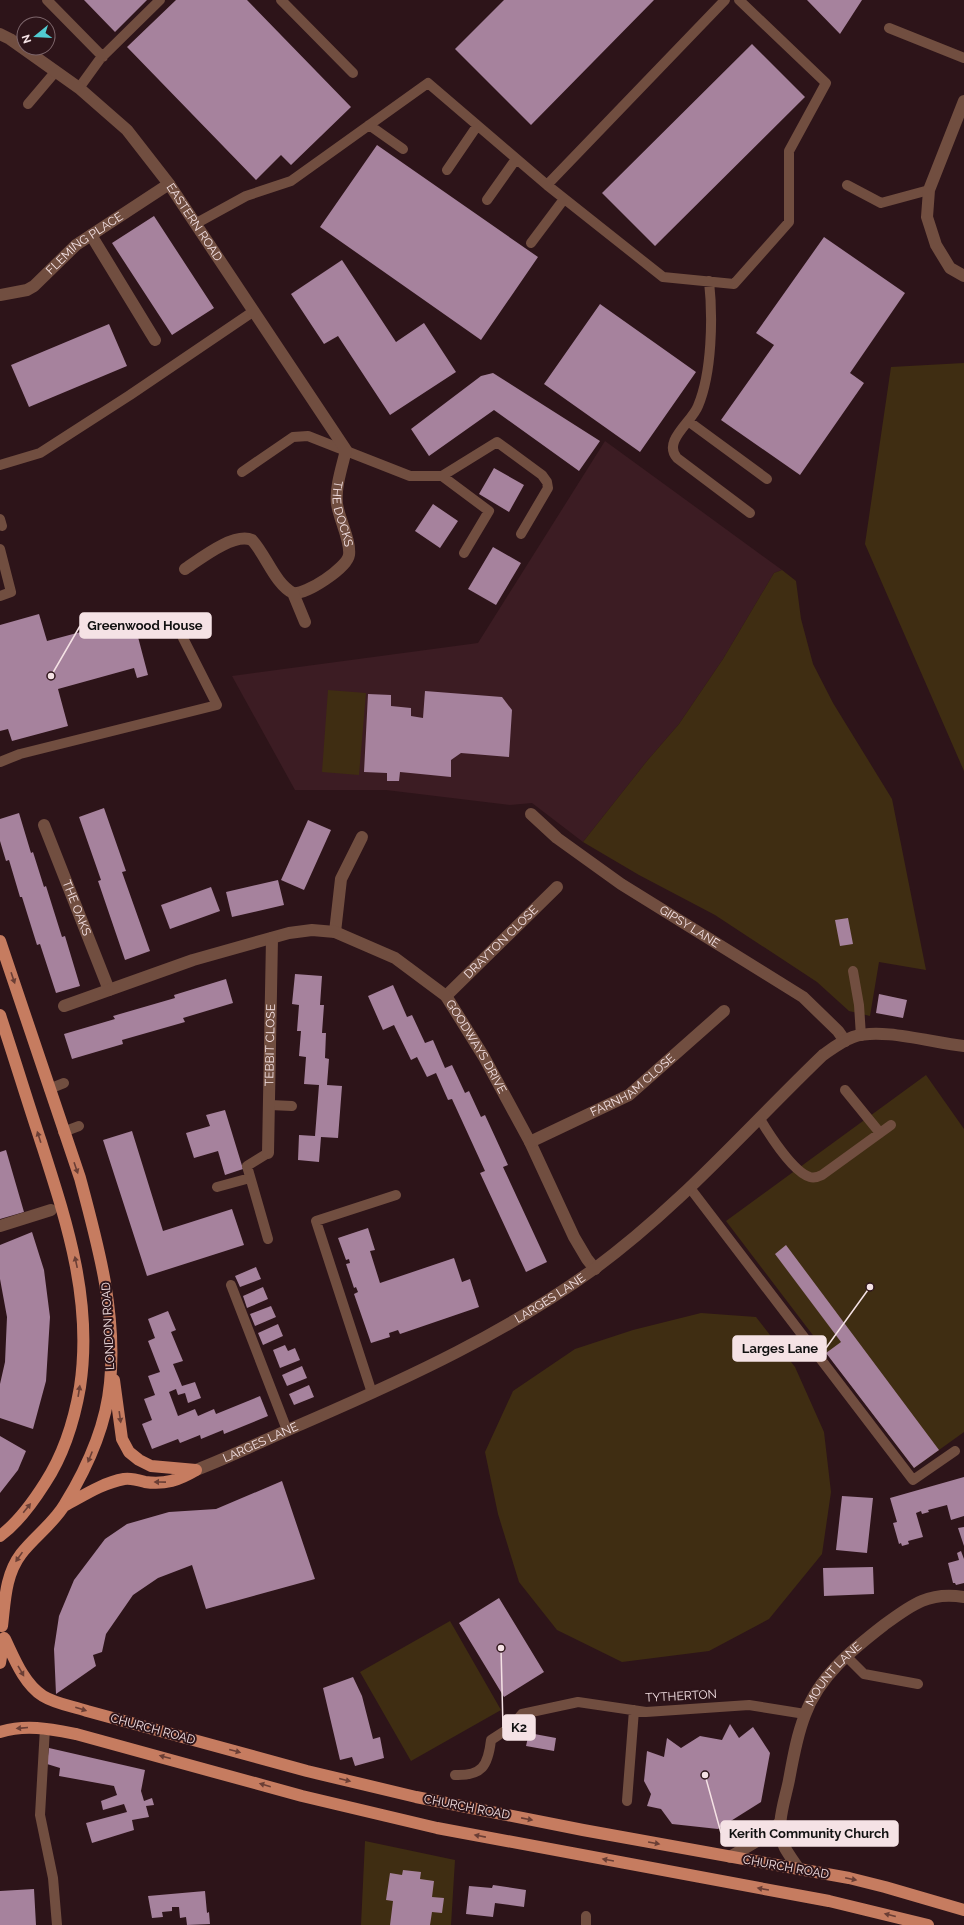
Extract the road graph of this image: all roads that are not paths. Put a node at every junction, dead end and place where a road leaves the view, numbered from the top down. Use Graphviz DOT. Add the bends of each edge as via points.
graph roads {
  1 [pos="47,0"];
  2 [pos="160,0"];
  3 [pos="281,0"];
  4 [pos="725,0"];
  5 [pos="739,0"];
  6 [pos="889,28"];
  7 [pos="0,34"];
  8 [pos="103,57"];
  9 [pos="964,58"];
  10 [pos="56,71"];
  11 [pos="353,73"];
  12 [pos="79,88"];
  13 [pos="964,102"];
  14 [pos="28,104"];
  15 [pos="369,125"];
  16 [pos="477,126"];
  17 [pos="403,149"];
  18 [pos="516,159"];
  19 [pos="447,170"];
  20 [pos="169,184"];
  21 [pos="847,184"];
  22 [pos="547,185"];
  23 [pos="929,190"];
  24 [pos="564,199"];
  25 [pos="488,200"];
  26 [pos="195,224"];
  27 [pos="91,235"];
  28 [pos="531,243"];
  29 [pos="964,276"];
  30 [pos="710,281"];
  31 [pos="0,295"];
  32 [pos="254,311"];
  33 [pos="154,340"];
  34 [pos="688,421"];
  35 [pos="346,450"];
  36 [pos="0,465"];
  37 [pos="242,472"];
  38 [pos="442,476"];
  39 [pos="767,479"];
  40 [pos="750,513"];
  41 [pos="521,534"];
  42 [pos="0,550"];
  43 [pos="464,553"];
  44 [pos="185,569"];
  45 [pos="293,593"];
  46 [pos="0,596"];
  47 [pos="305,622"];
  48 [pos="183,638"];
  49 [pos="0,762"];
  50 [pos="531,814"];
  51 [pos="44,825"];
  52 [pos="362,837"];
  53 [pos="557,887"];
  54 [pos="335,932"];
  55 [pos="272,938"];
  56 [pos="0,941"];
  57 [pos="853,972"];
  58 [pos="109,990"];
  59 [pos="446,996"];
  60 [pos="64,1006"];
  61 [pos="724,1011"];
  62 [pos="0,1015"];
  63 [pos="861,1036"];
  64 [pos="845,1041"];
  65 [pos="4,1043"];
  66 [pos="964,1046"];
  67 [pos="64,1083"];
  68 [pos="49,1089"];
  69 [pos="845,1090"];
  70 [pos="270,1105"];
  71 [pos="292,1106"];
  72 [pos="760,1120"];
  73 [pos="891,1125"];
  74 [pos="79,1126"];
  75 [pos="63,1132"];
  76 [pos="880,1133"];
  77 [pos="530,1142"];
  78 [pos="268,1153"];
  79 [pos="250,1178"];
  80 [pos="217,1187"];
  81 [pos="690,1188"];
  82 [pos="396,1195"];
  83 [pos="51,1210"];
  84 [pos="0,1226"];
  85 [pos="268,1239"];
  86 [pos="595,1269"];
  87 [pos="230,1285"];
  88 [pos="111,1365"];
  89 [pos="372,1393"];
  90 [pos="287,1430"];
  91 [pos="955,1451"];
  92 [pos="196,1470"];
  93 [pos="64,1507"];
  94 [pos="0,1536"];
  95 [pos="964,1597"];
  96 [pos="1,1624"];
  97 [pos="4,1639"];
  98 [pos="846,1656"];
  99 [pos="0,1663"];
  100 [pos="918,1684"];
  101 [pos="634,1710"];
  102 [pos="805,1714"];
  103 [pos="45,1728"];
  104 [pos="0,1732"];
  105 [pos="455,1775"];
  106 [pos="627,1801"];
  107 [pos="780,1822"];
  108 [pos="730,1857"];
  109 [pos="798,1868"];
  110 [pos="964,1910"];
  111 [pos="57,1925"];
  112 [pos="928,1925"];
  1 -- 8 [label="lane"];
  2 -- 8 [label="lane"];
  3 -- 11 [label="lane"];
  4 -- 22 [label="lane"];
  5 -- 30 [label="lane" via="826,83 789,151 789,222 734,284"];
  6 -- 9 [label="lane"];
  7 -- 10 [label="street, EASTERN ROAD"];
  8 -- 12 [label="lane"];
  10 -- 12 [label="street, EASTERN ROAD"];
  10 -- 14 [label="lane"];
  12 -- 20 [label="street, EASTERN ROAD" via="127,130"];
  13 -- 23 [label="street"];
  15 -- 16 [label="lane" via="428,83"];
  15 -- 17 [label="lane"];
  15 -- 26 [label="lane" via="291,181 246,196"];
  16 -- 18 [label="lane"];
  16 -- 19 [label="lane"];
  18 -- 22 [label="lane"];
  18 -- 25 [label="lane"];
  20 -- 26 [label="street, EASTERN ROAD"];
  20 -- 27 [label="street, FLEMING PLACE"];
  21 -- 23 [label="lane" via="881,203"];
  22 -- 24 [label="lane"];
  23 -- 29 [label="street" via="926,217 936,245 950,268"];
  24 -- 28 [label="lane"];
  24 -- 30 [label="lane" via="663,277"];
  26 -- 32 [label="street, EASTERN ROAD"];
  27 -- 31 [label="street, FLEMING PLACE" via="68,251 34,286 27,290"];
  27 -- 33 [label="street"];
  30 -- 34 [label="lane" via="708,368 699,406"];
  32 -- 35 [label="street, EASTERN ROAD"];
  32 -- 36 [label="lane" via="40,453"];
  34 -- 39 [label="lane"];
  34 -- 40 [label="lane" via="672,446 674,454"];
  35 -- 37 [label="lane" via="308,436 293,437"];
  35 -- 38 [label="lane" via="410,476"];
  35 -- 45 [label="street, THE DOCKS" via="336,493 349,556 343,566 324,580 299,594"];
  38 -- 41 [label="lane" via="497,442 542,475 548,488"];
  38 -- 43 [label="lane" via="489,511"];
  42 -- 46 [label="lane" via="11,592"];
  44 -- 45 [label="street" via="228,542 248,538 260,550 287,590"];
  45 -- 47 [label="street"];
  48 -- 49 [label="lane" via="217,705 20,754"];
  50 -- 64 [label="street, GIPSY LANE" via="557,838 621,884 803,997"];
  51 -- 58 [label="street, THE OAKS"];
  52 -- 54 [label="street" via="341,879"];
  53 -- 59 [label="street, DRAYTON CLOSE"];
  54 -- 55 [label="street, GOODWAYS DRIVE" via="312,930"];
  54 -- 59 [label="street, GOODWAYS DRIVE" via="395,958"];
  55 -- 58 [label="street" via="193,960"];
  55 -- 70 [label="street, TEBBIT CLOSE"];
  56 -- 68 [label="main road, LONDON ROAD, one-way"];
  57 -- 63 [label="lane"];
  58 -- 60 [label="street"];
  59 -- 77 [label="street, GOODWAYS DRIVE" via="484,1057"];
  61 -- 77 [label="street, FARNHAM CLOSE" via="629,1095"];
  62 -- 65 [label="main road, LONDON ROAD"];
  63 -- 64 [label="street, LARGES LANE"];
  63 -- 66 [label="street, LARGES LANE" via="883,1034"];
  64 -- 72 [label="street, LARGES LANE" via="824,1055"];
  94 -- 65 [label="main road, LONDON ROAD, one-way" via="30,1505 61,1455 75,1413 84,1348 80,1287 70,1234"];
  67 -- 68 [label="lane"];
  68 -- 75 [label="main road, LONDON ROAD"];
  69 -- 76 [label="lane"];
  70 -- 71 [label="lane"];
  70 -- 78 [label="street, TEBBIT CLOSE"];
  72 -- 76 [label="lane" via="774,1142 803,1174 811,1177 822,1176"];
  72 -- 81 [label="street, LARGES LANE"];
  73 -- 76 [label="lane"];
  74 -- 75 [label="lane"];
  75 -- 88 [label="main road, LONDON ROAD, one-way" via="80,1178 105,1279 109,1305"];
  77 -- 86 [label="street, GOODWAYS DRIVE" via="574,1237"];
  78 -- 79 [label="lane" via="247,1166"];
  79 -- 80 [label="lane"];
  79 -- 85 [label="lane"];
  81 -- 86 [label="street, LARGES LANE"];
  81 -- 91 [label="lane" via="912,1480"];
  82 -- 89 [label="lane" via="316,1221"];
  83 -- 84 [label="street"];
  86 -- 89 [label="street, LARGES LANE" via="490,1336"];
  87 -- 90 [label="lane"];
  88 -- 92 [label="main road, one-way" via="122,1439 129,1452 151,1466"];
  88 -- 93 [label="main road, LONDON ROAD, one-way" via="110,1384 100,1430 88,1463"];
  89 -- 90 [label="street, LARGES LANE"];
  90 -- 92 [label="street, LARGES LANE"];
  92 -- 93 [label="main road, one-way" via="171,1482 146,1482 131,1478 106,1484"];
  93 -- 96 [label="main road, LONDON ROAD, one-way" via="16,1561 9,1578"];
  95 -- 98 [label="street, MOUNT LANE" via="950,1594 921,1600"];
  96 -- 97 [label="main road, LONDON ROAD"];
  97 -- 99 [label="main road"];
  97 -- 108 [label="main road, CHURCH ROAD, one-way" via="24,1676 44,1697 87,1711 307,1771 475,1809"];
  98 -- 100 [label="lane" via="864,1674"];
  98 -- 102 [label="street, MOUNT LANE" via="830,1673"];
  101 -- 102 [label="lane, TYTHERTON" via="646,1712 749,1705"];
  101 -- 105 [label="lane, TYTHERTON" via="578,1702 522,1714 510,1728 491,1740 489,1757 479,1772 469,1776"];
  101 -- 106 [label="lane"];
  102 -- 107 [label="street, MOUNT LANE"];
  103 -- 104 [label="main road, CHURCH ROAD, one-way" via="26,1727"];
  103 -- 111 [label="lane" via="40,1815 53,1878"];
  112 -- 103 [label="main road, CHURCH ROAD, one-way" via="829,1901 437,1828 302,1796 202,1767"];
  107 -- 108 [label="street" via="772,1832"];
  107 -- 109 [label="street, MOUNT LANE" via="784,1846"];
  108 -- 109 [label="main road, CHURCH ROAD"];
  109 -- 110 [label="main road, CHURCH ROAD, one-way" via="885,1887"];
}
